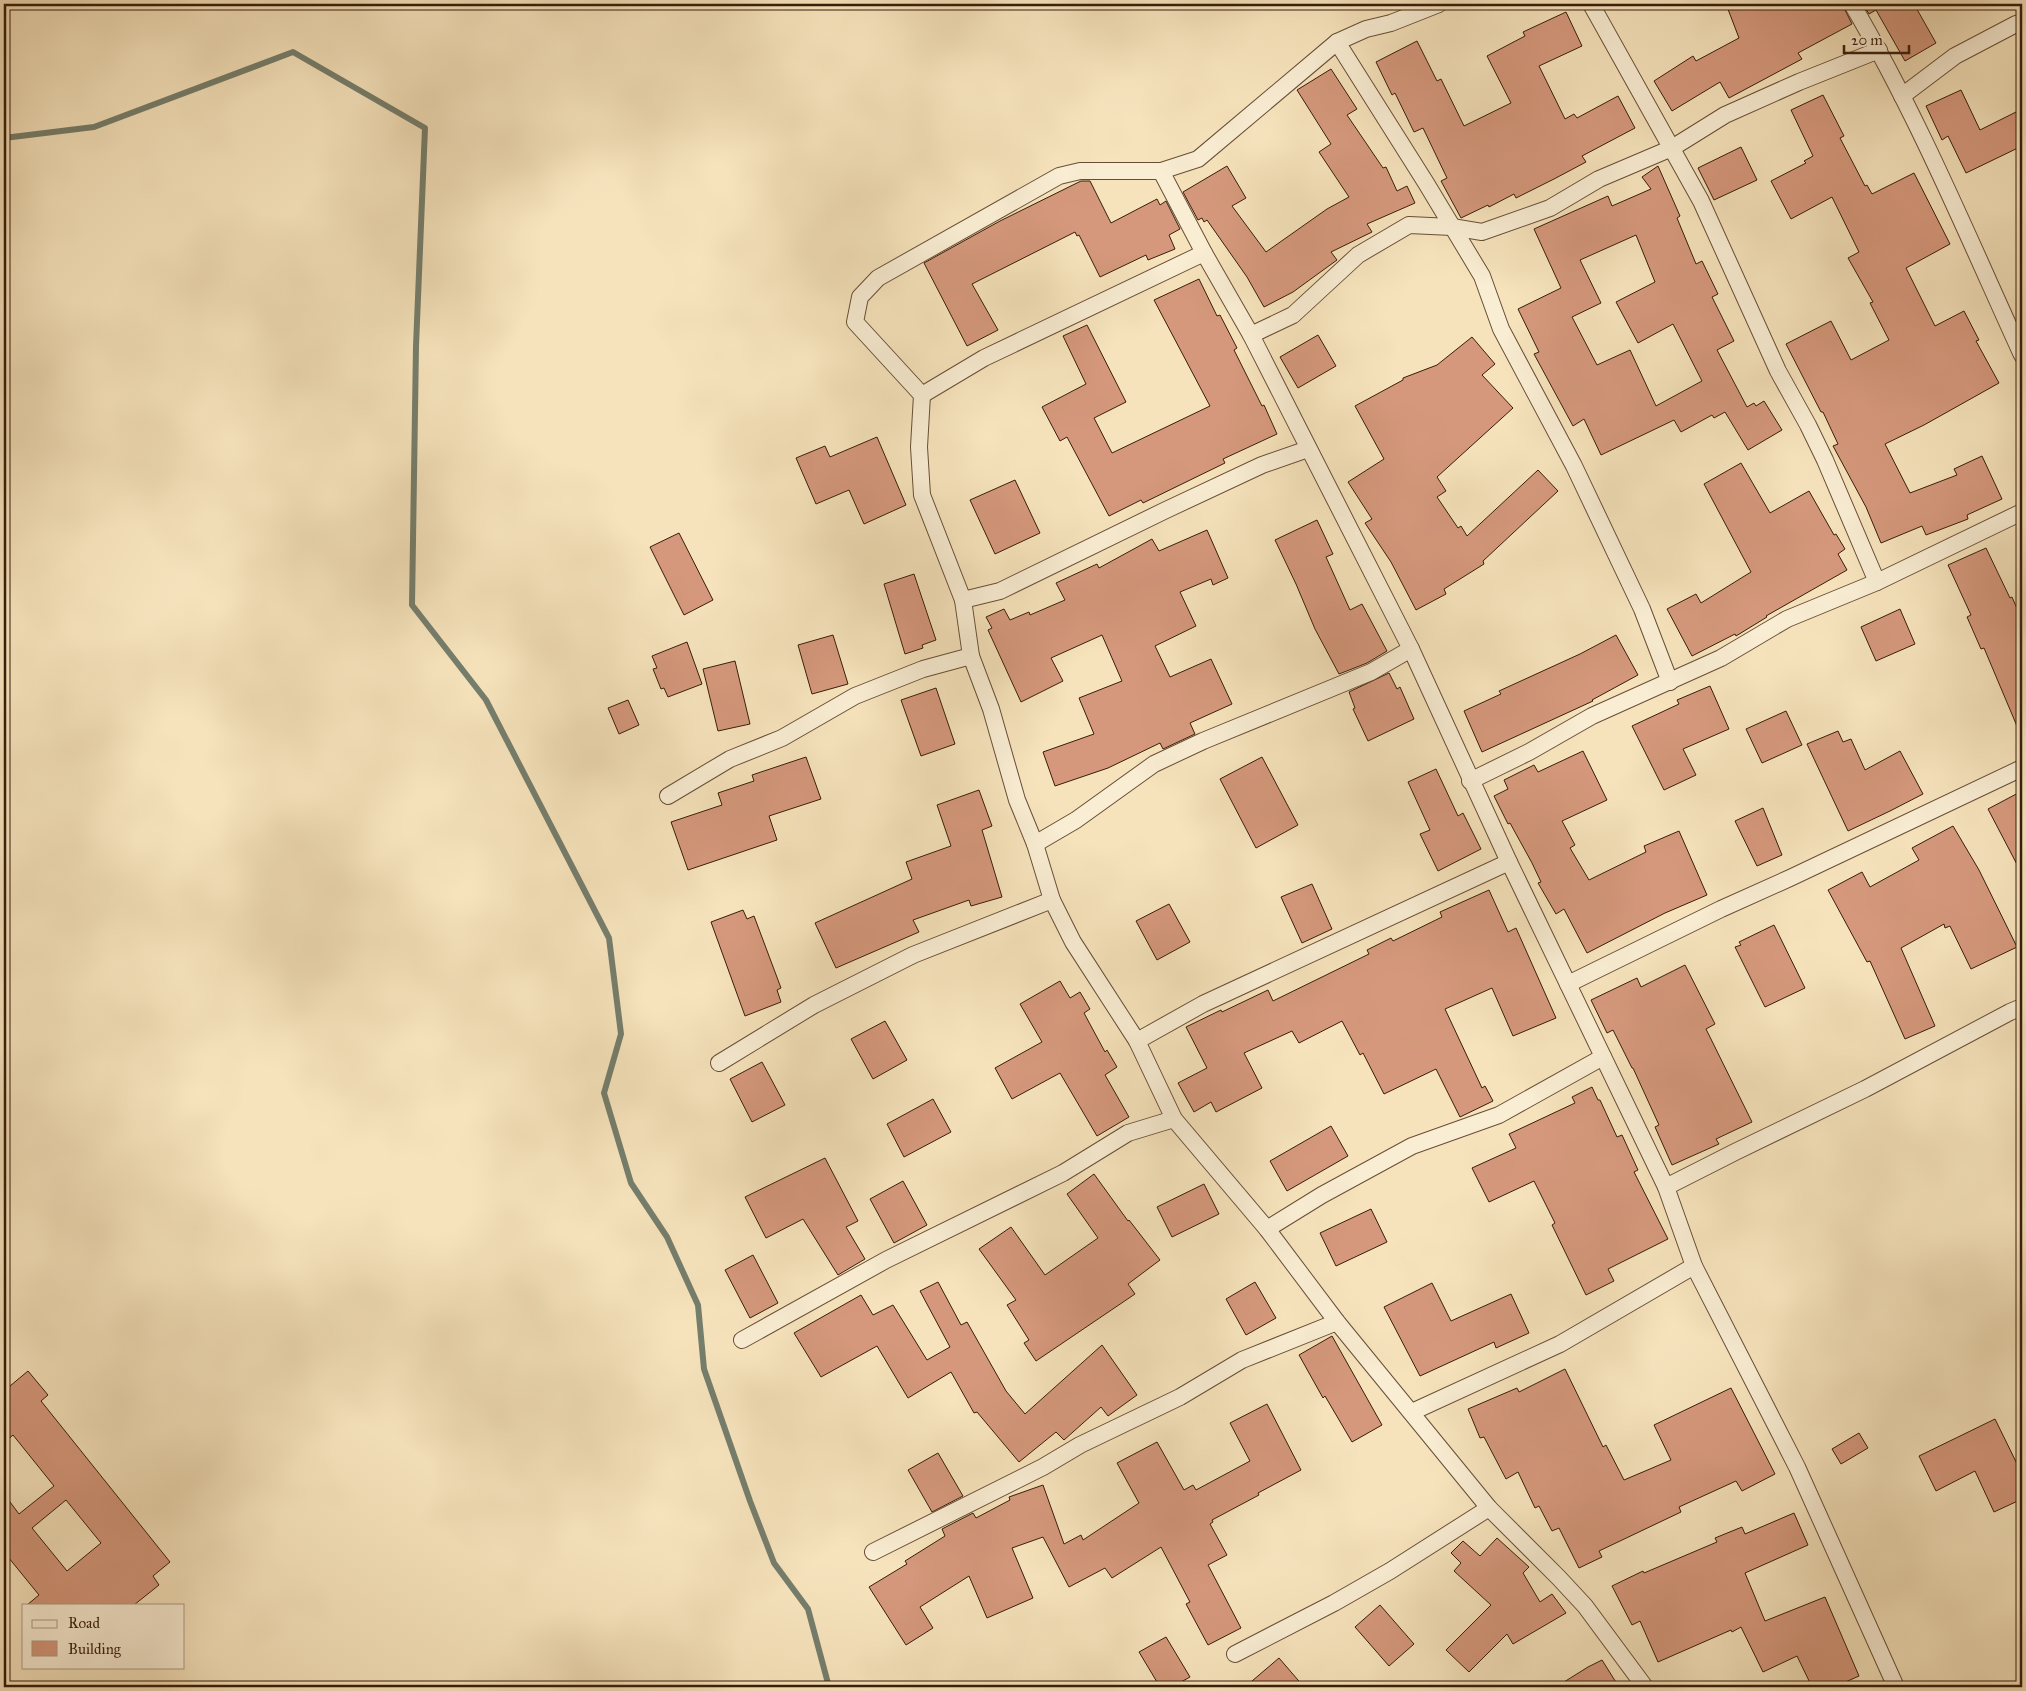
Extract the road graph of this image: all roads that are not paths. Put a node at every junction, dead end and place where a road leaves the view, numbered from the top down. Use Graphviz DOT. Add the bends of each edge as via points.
graph roads {
  1 [pos="1439,4"];
  2 [pos="1591,4"];
  3 [pos="1852,4"];
  4 [pos="2022,22"];
  5 [pos="1337,42"];
  6 [pos="1879,50"];
  7 [pos="1902,96"];
  8 [pos="1672,148"];
  9 [pos="1161,171"];
  10 [pos="1452,227"];
  11 [pos="1204,253"];
  12 [pos="1251,335"];
  13 [pos="2022,355"];
  14 [pos="922,395"];
  15 [pos="1308,449"];
  16 [pos="2022,512"];
  17 [pos="1877,582"];
  18 [pos="963,600"];
  19 [pos="1411,649"];
  20 [pos="971,656"];
  21 [pos="1670,682"];
  22 [pos="2022,768"];
  23 [pos="1470,781"];
  24 [pos="668,796"];
  25 [pos="1035,844"];
  26 [pos="1509,862"];
  27 [pos="1052,900"];
  28 [pos="1568,984"];
  29 [pos="2022,1007"];
  30 [pos="1137,1041"];
  31 [pos="1603,1057"];
  32 [pos="719,1063"];
  33 [pos="1174,1119"];
  34 [pos="1666,1187"];
  35 [pos="1267,1229"];
  36 [pos="1694,1266"];
  37 [pos="1337,1322"];
  38 [pos="742,1340"];
  39 [pos="1412,1412"];
  40 [pos="1489,1508"];
  41 [pos="873,1552"];
  42 [pos="1235,1654"];
  43 [pos="1645,1687"];
  44 [pos="1896,1687"];
  1 -- 5 [label="street"];
  2 -- 8 [label="street"];
  3 -- 6 [label="street"];
  4 -- 7 [label="street" via="1955,56"];
  5 -- 9 [label="street" via="1198,159"];
  5 -- 10 [label="street"];
  6 -- 7 [label="street"];
  6 -- 8 [label="street" via="1725,115"];
  7 -- 13 [label="street"];
  8 -- 10 [label="street" via="1600,179 1550,208 1482,232"];
  8 -- 17 [label="street" via="1701,201 1778,371 1816,442"];
  9 -- 11 [label="street"];
  9 -- 14 [label="street" via="1080,171 1059,176 878,278 860,297 856,322"];
  10 -- 12 [label="street" via="1409,224 1358,255 1293,315"];
  10 -- 21 [label="street" via="1482,276 1501,329 1574,466 1642,609"];
  11 -- 12 [label="street"];
  11 -- 14 [label="street" via="984,358"];
  12 -- 15 [label="street"];
  14 -- 18 [label="street" via="919,447 922,495"];
  15 -- 18 [label="street" via="1253,469 1000,591"];
  15 -- 19 [label="street"];
  16 -- 17 [label="street"];
  17 -- 21 [label="street" via="1787,619 1721,658"];
  18 -- 20 [label="street"];
  19 -- 23 [label="street"];
  19 -- 25 [label="street" via="1371,672 1154,764 1076,820"];
  20 -- 24 [label="street" via="923,669 855,696 782,738 730,759"];
  20 -- 25 [label="street" via="991,709 1017,800"];
  21 -- 23 [label="street" via="1592,716"];
  22 -- 28 [label="street"];
  23 -- 26 [label="street"];
  25 -- 27 [label="street"];
  26 -- 28 [label="street"];
  26 -- 30 [label="street" via="1203,1004"];
  27 -- 30 [label="street" via="1073,942"];
  27 -- 32 [label="street" via="913,955 814,1005"];
  28 -- 31 [label="street"];
  29 -- 34 [label="street"];
  30 -- 33 [label="street"];
  31 -- 34 [label="street"];
  31 -- 35 [label="street" via="1499,1115 1412,1146"];
  33 -- 35 [label="street"];
  33 -- 38 [label="street" via="1128,1133 1063,1173 886,1260"];
  34 -- 36 [label="street"];
  35 -- 37 [label="street"];
  36 -- 39 [label="street" via="1560,1344"];
  36 -- 44 [label="street" via="1797,1466"];
  37 -- 39 [label="street"];
  37 -- 41 [label="street" via="1242,1360 1180,1397"];
  39 -- 40 [label="street"];
  40 -- 42 [label="street" via="1382,1576"];
  40 -- 43 [label="street" via="1585,1606"];
}
